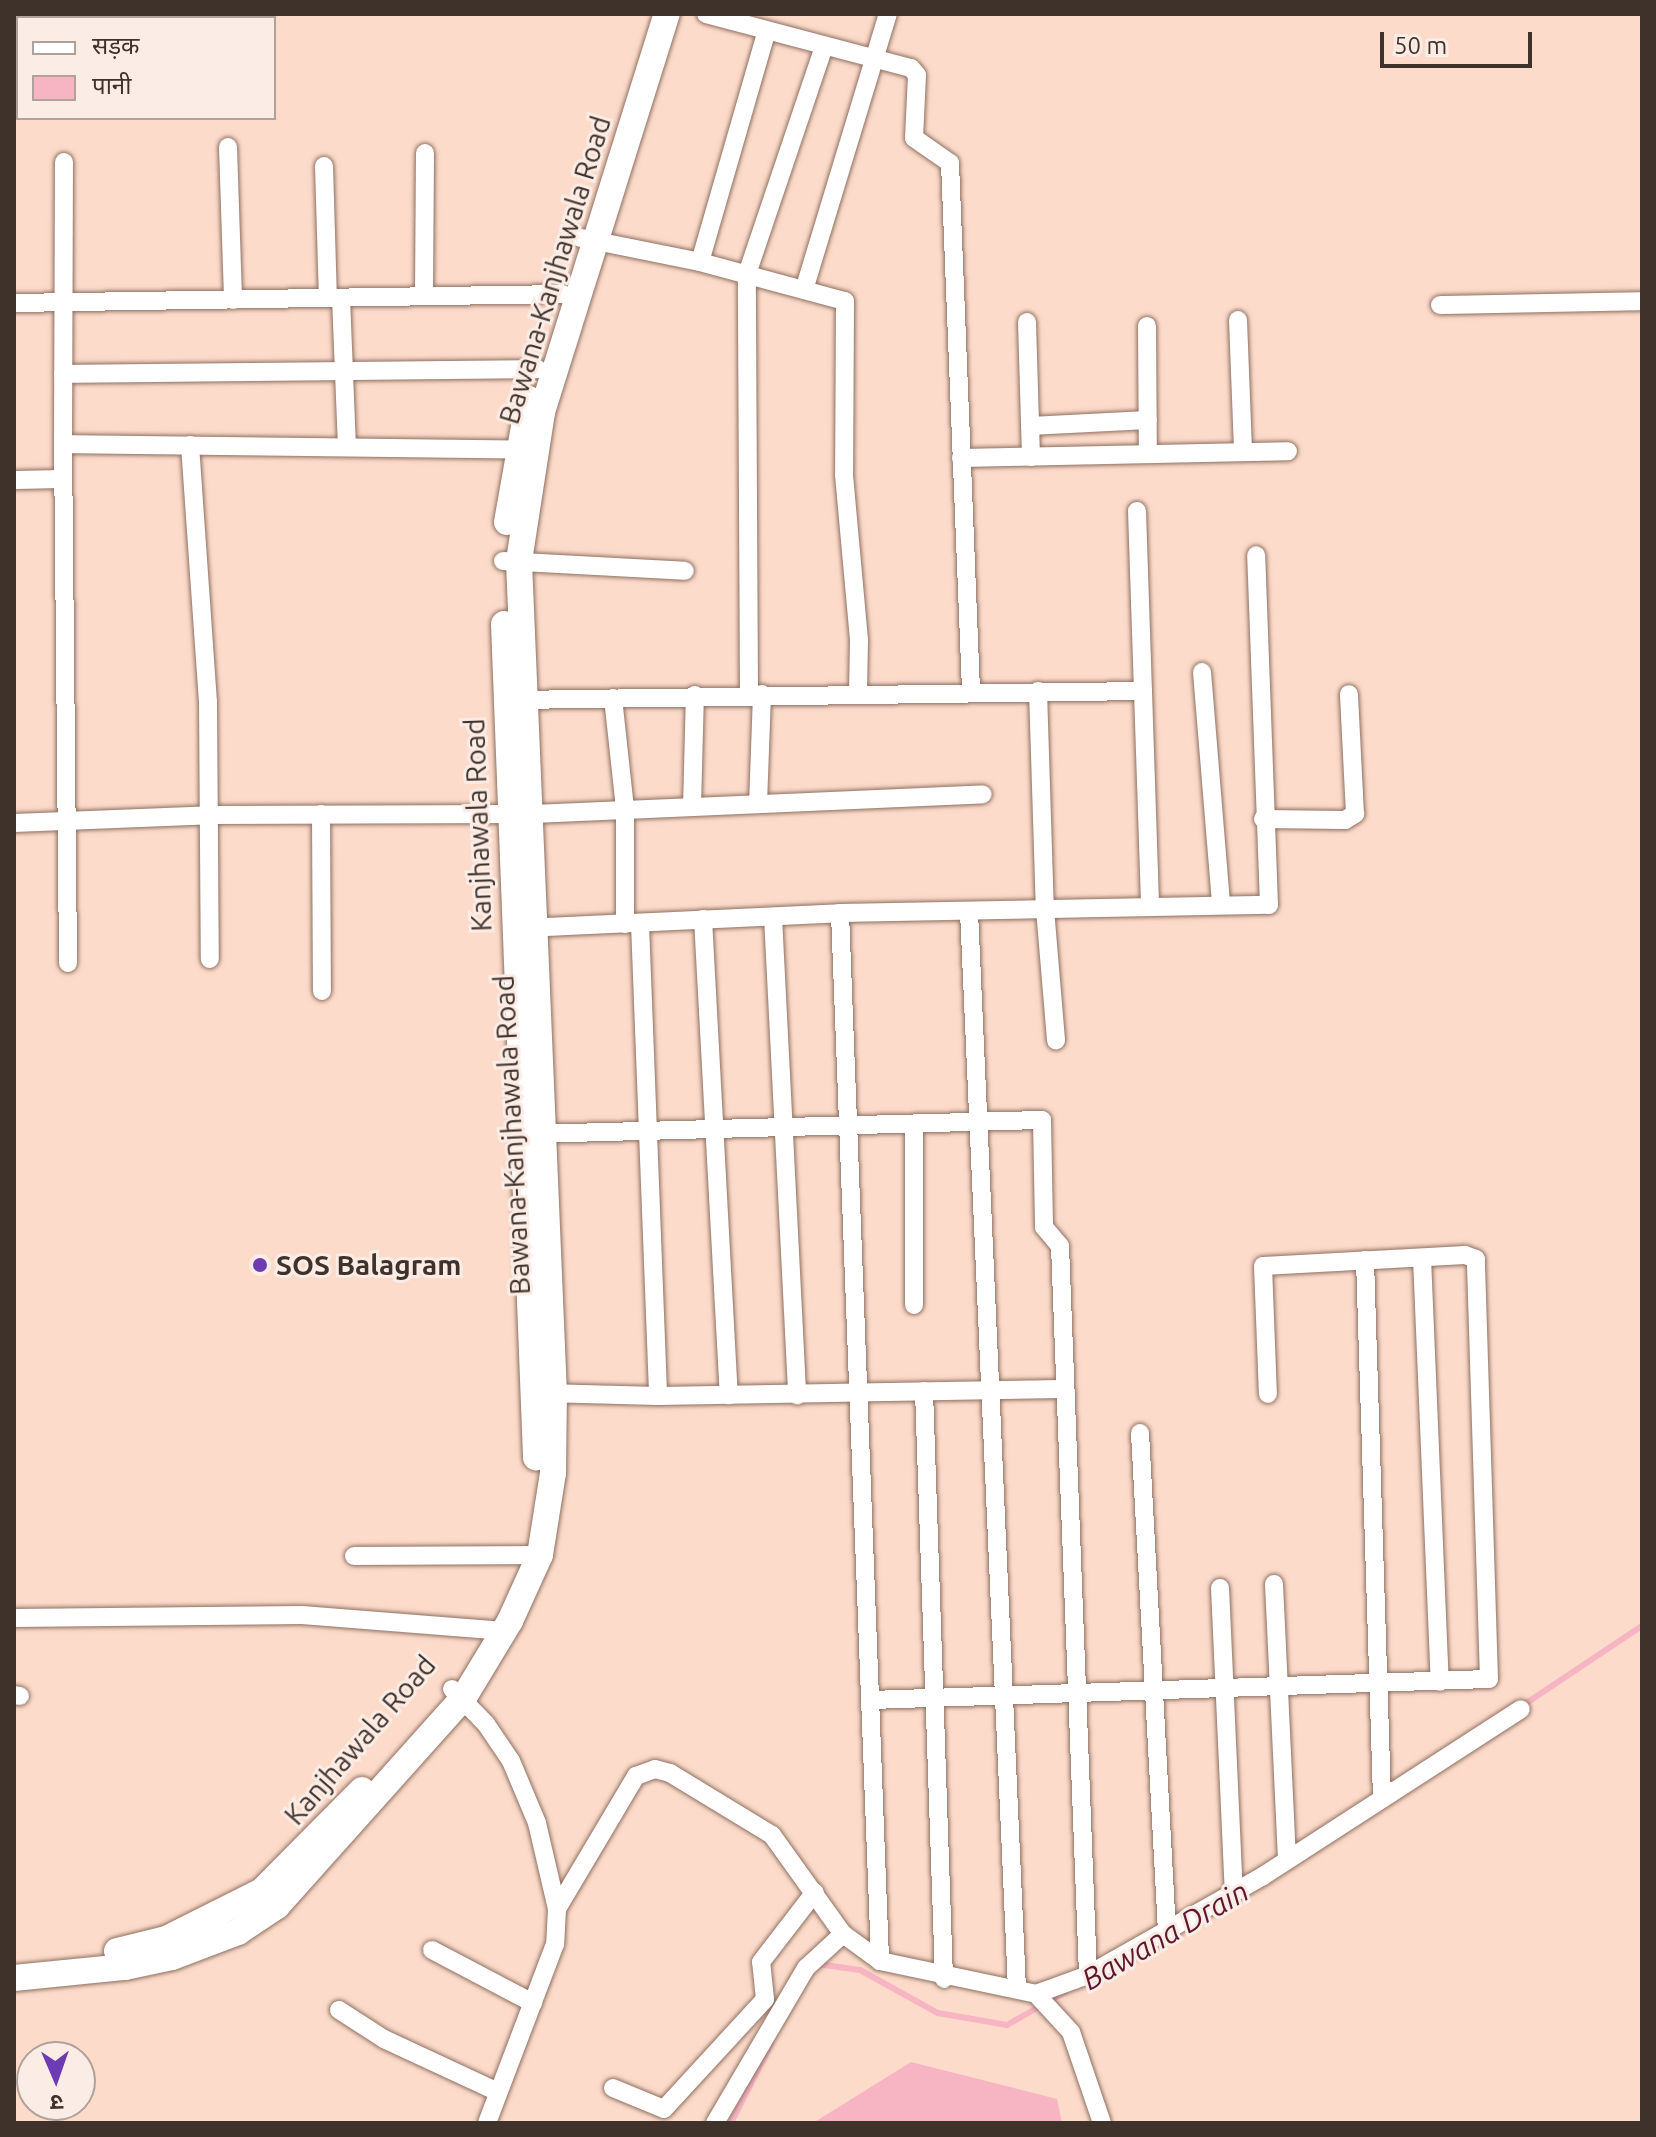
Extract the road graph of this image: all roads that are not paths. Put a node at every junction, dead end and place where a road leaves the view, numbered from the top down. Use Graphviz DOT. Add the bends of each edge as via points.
graph roads {
  1 [pos="650,14"];
  2 [pos="667,14"];
  3 [pos="706,14"];
  4 [pos="888,14"];
  5 [pos="767,30"];
  6 [pos="824,46"];
  7 [pos="877,59"];
  8 [pos="228,147"];
  9 [pos="425,153"];
  10 [pos="64,162"];
  11 [pos="324,166"];
  12 [pos="589,240"];
  13 [pos="700,262"];
  14 [pos="747,274"];
  15 [pos="804,290"];
  16 [pos="563,294"];
  17 [pos="424,295"];
  18 [pos="334,298"];
  19 [pos="233,300"];
  20 [pos="1642,301"];
  21 [pos="64,302"];
  22 [pos="14,303"];
  23 [pos="1440,305"];
  24 [pos="1238,320"];
  25 [pos="1027,322"];
  26 [pos="1147,326"];
  27 [pos="538,369"];
  28 [pos="344,372"];
  29 [pos="63,374"];
  30 [pos="1148,420"];
  31 [pos="1030,426"];
  32 [pos="63,444"];
  33 [pos="190,445"];
  34 [pos="347,447"];
  35 [pos="526,450"];
  36 [pos="1243,451"];
  37 [pos="1288,451"];
  38 [pos="1148,454"];
  39 [pos="1031,457"];
  40 [pos="961,458"];
  41 [pos="63,479"];
  42 [pos="14,480"];
  43 [pos="1137,511"];
  44 [pos="1256,555"];
  45 [pos="511,561"];
  46 [pos="685,571"];
  47 [pos="1202,672"];
  48 [pos="971,690"];
  49 [pos="1038,691"];
  50 [pos="1143,691"];
  51 [pos="858,692"];
  52 [pos="755,694"];
  53 [pos="1349,694"];
  54 [pos="695,695"];
  55 [pos="613,698"];
  56 [pos="516,700"];
  57 [pos="983,794"];
  58 [pos="758,804"];
  59 [pos="692,807"];
  60 [pos="625,809"];
  61 [pos="321,814"];
  62 [pos="520,814"];
  63 [pos="210,815"];
  64 [pos="1263,819"];
  65 [pos="70,821"];
  66 [pos="14,823"];
  67 [pos="1221,903"];
  68 [pos="1150,904"];
  69 [pos="1045,909"];
  70 [pos="969,911"];
  71 [pos="840,913"];
  72 [pos="773,917"];
  73 [pos="703,919"];
  74 [pos="632,924"];
  75 [pos="523,928"];
  76 [pos="210,959"];
  77 [pos="68,963"];
  78 [pos="322,991"];
  79 [pos="1056,1041"];
  80 [pos="982,1120"];
  81 [pos="914,1124"];
  82 [pos="851,1128"];
  83 [pos="788,1130"];
  84 [pos="648,1133"];
  85 [pos="718,1133"];
  86 [pos="535,1134"];
  87 [pos="1422,1258"];
  88 [pos="1365,1260"];
  89 [pos="914,1305"];
  90 [pos="1065,1389"];
  91 [pos="992,1390"];
  92 [pos="924,1391"];
  93 [pos="860,1392"];
  94 [pos="545,1393"];
  95 [pos="1268,1394"];
  96 [pos="729,1395"];
  97 [pos="797,1395"];
  98 [pos="658,1396"];
  99 [pos="1140,1433"];
  100 [pos="533,1553"];
  101 [pos="354,1556"];
  102 [pos="1274,1584"];
  103 [pos="1220,1588"];
  104 [pos="14,1618"];
  105 [pos="497,1629"];
  106 [pos="1440,1682"];
  107 [pos="1378,1683"];
  108 [pos="1279,1685"];
  109 [pos="1224,1687"];
  110 [pos="1155,1690"];
  111 [pos="458,1693"];
  112 [pos="1077,1693"];
  113 [pos="1005,1696"];
  114 [pos="935,1698"];
  115 [pos="871,1700"];
  116 [pos="1521,1709"];
  117 [pos="1382,1797"];
  118 [pos="1287,1860"];
  119 [pos="815,1892"];
  120 [pos="1234,1892"];
  121 [pos="557,1909"];
  122 [pos="1167,1930"];
  123 [pos="843,1934"];
  124 [pos="432,1950"];
  125 [pos="14,1961"];
  126 [pos="880,1961"];
  127 [pos="101,1962"];
  128 [pos="1088,1975"];
  129 [pos="14,1978"];
  130 [pos="944,1979"];
  131 [pos="1017,1989"];
  132 [pos="1039,1997"];
  133 [pos="533,2003"];
  134 [pos="339,2010"];
  135 [pos="613,2088"];
  136 [pos="498,2092"];
  137 [pos="487,2123"];
  138 [pos="715,2123"];
  139 [pos="1102,2123"];
  1 -- 12 [label="main road, Bawana-Kanjhawala Road"];
  2 -- 12 [label="main road, Bawana-Kanjhawala Road"];
  3 -- 5 [label="street"];
  4 -- 7 [label="street"];
  5 -- 6 [label="street"];
  5 -- 13 [label="street"];
  6 -- 7 [label="street"];
  6 -- 14 [label="street"];
  7 -- 15 [label="street"];
  7 -- 40 [label="street" via="917,75 914,138 950,163"];
  8 -- 19 [label="street"];
  9 -- 17 [label="street"];
  10 -- 21 [label="street"];
  11 -- 18 [label="street"];
  12 -- 13 [label="street"];
  12 -- 16 [label="main road"];
  12 -- 35 [label="main road, Bawana-Kanjhawala Road" via="542,412"];
  13 -- 14 [label="street"];
  14 -- 15 [label="street"];
  14 -- 52 [label="street"];
  15 -- 51 [label="street" via="841,298 846,305 844,475 857,597"];
  16 -- 17 [label="street"];
  16 -- 27 [label="main road"];
  17 -- 18 [label="street"];
  18 -- 19 [label="street"];
  18 -- 28 [label="street"];
  19 -- 21 [label="street"];
  20 -- 23 [label="street"];
  21 -- 22 [label="street"];
  21 -- 29 [label="street"];
  24 -- 36 [label="street"];
  25 -- 31 [label="street"];
  26 -- 30 [label="street"];
  27 -- 28 [label="street"];
  27 -- 35 [label="main road"];
  28 -- 29 [label="street"];
  28 -- 34 [label="street"];
  29 -- 32 [label="street"];
  30 -- 31 [label="street"];
  30 -- 38 [label="street"];
  31 -- 39 [label="street"];
  32 -- 33 [label="street"];
  32 -- 41 [label="street"];
  33 -- 34 [label="street"];
  33 -- 63 [label="street"];
  34 -- 35 [label="street"];
  35 -- 45 [label="main road, Bawana-Kanjhawala Road"];
  36 -- 37 [label="street"];
  36 -- 38 [label="street"];
  38 -- 39 [label="street"];
  39 -- 40 [label="street"];
  40 -- 48 [label="street"];
  41 -- 42 [label="street"];
  41 -- 65 [label="street"];
  43 -- 50 [label="street"];
  44 -- 64 [label="street"];
  45 -- 46 [label="street"];
  45 -- 56 [label="main road, Bawana-Kanjhawala Road"];
  47 -- 67 [label="street"];
  48 -- 49 [label="street"];
  48 -- 51 [label="street"];
  49 -- 50 [label="street"];
  49 -- 69 [label="street"];
  50 -- 68 [label="street"];
  51 -- 52 [label="street"];
  52 -- 54 [label="street"];
  52 -- 58 [label="street"];
  53 -- 64 [label="street" via="1355,814 1345,820"];
  54 -- 55 [label="street"];
  54 -- 59 [label="street"];
  55 -- 56 [label="street"];
  55 -- 60 [label="street"];
  56 -- 62 [label="main road, Bawana-Kanjhawala Road"];
  57 -- 58 [label="street"];
  58 -- 59 [label="street"];
  59 -- 60 [label="street"];
  60 -- 62 [label="street"];
  60 -- 74 [label="street"];
  61 -- 62 [label="street"];
  61 -- 63 [label="street"];
  61 -- 78 [label="street"];
  62 -- 75 [label="main road, Bawana-Kanjhawala Road"];
  63 -- 65 [label="street"];
  63 -- 76 [label="street"];
  64 -- 67 [label="street" via="1269,905"];
  65 -- 66 [label="street"];
  65 -- 77 [label="street"];
  67 -- 68 [label="street"];
  68 -- 69 [label="street"];
  69 -- 70 [label="street"];
  69 -- 79 [label="street"];
  70 -- 71 [label="street"];
  70 -- 80 [label="street"];
  71 -- 72 [label="street"];
  71 -- 82 [label="street"];
  72 -- 73 [label="street"];
  72 -- 83 [label="street"];
  73 -- 74 [label="street"];
  73 -- 85 [label="street"];
  74 -- 75 [label="street"];
  74 -- 84 [label="street"];
  75 -- 86 [label="main road, Bawana-Kanjhawala Road"];
  80 -- 81 [label="street"];
  80 -- 90 [label="street" via="1042,1120 1044,1227 1060,1246"];
  80 -- 91 [label="street"];
  81 -- 82 [label="street"];
  81 -- 89 [label="street"];
  82 -- 83 [label="street"];
  82 -- 93 [label="street"];
  83 -- 85 [label="street"];
  83 -- 97 [label="street"];
  84 -- 85 [label="street"];
  84 -- 86 [label="street"];
  84 -- 98 [label="street"];
  85 -- 96 [label="street"];
  86 -- 94 [label="main road, Bawana-Kanjhawala Road"];
  87 -- 88 [label="street"];
  87 -- 106 [label="street"];
  87 -- 106 [label="street" via="1465,1255 1478,1266 1491,1670 1483,1682"];
  88 -- 95 [label="street" via="1263,1266"];
  88 -- 107 [label="street"];
  90 -- 91 [label="street"];
  90 -- 112 [label="street"];
  91 -- 92 [label="street"];
  91 -- 113 [label="street"];
  92 -- 93 [label="street"];
  92 -- 114 [label="street"];
  93 -- 97 [label="street"];
  93 -- 115 [label="street"];
  94 -- 98 [label="street"];
  94 -- 100 [label="main road, Bawana-Kanjhawala Road" via="553,1473"];
  96 -- 97 [label="street"];
  96 -- 98 [label="street"];
  99 -- 110 [label="street"];
  100 -- 101 [label="street"];
  100 -- 105 [label="main road, Bawana-Kanjhawala Road"];
  102 -- 108 [label="street"];
  103 -- 109 [label="street"];
  104 -- 105 [label="street" via="302,1615"];
  105 -- 111 [label="main road, Bawana-Kanjhawala Road"];
  106 -- 107 [label="street"];
  107 -- 108 [label="street"];
  107 -- 117 [label="street"];
  108 -- 109 [label="street"];
  108 -- 118 [label="street"];
  109 -- 110 [label="street"];
  109 -- 120 [label="street"];
  110 -- 112 [label="street"];
  110 -- 122 [label="street"];
  111 -- 121 [label="street" via="511,1761 537,1823"];
  111 -- 127 [label="main road, Bawana-Kanjhawala Road" via="277,1906 209,1945"];
  112 -- 113 [label="street"];
  112 -- 128 [label="street"];
  113 -- 114 [label="street"];
  113 -- 131 [label="street"];
  114 -- 115 [label="street"];
  114 -- 130 [label="street"];
  115 -- 126 [label="street"];
  116 -- 117 [label="street"];
  117 -- 118 [label="street"];
  118 -- 120 [label="street"];
  119 -- 121 [label="street" via="772,1835 655,1769 636,1776"];
  119 -- 123 [label="street"];
  119 -- 135 [label="street" via="761,1962 765,1999 664,2109"];
  120 -- 122 [label="street"];
  121 -- 133 [label="street" via="555,1944"];
  122 -- 128 [label="street"];
  123 -- 126 [label="street"];
  123 -- 138 [label="street" via="806,1968"];
  124 -- 133 [label="street"];
  125 -- 127 [label="main road"];
  126 -- 130 [label="street"];
  127 -- 129 [label="main road, Bawana-Kanjhawala Road"];
  128 -- 132 [label="street"];
  130 -- 131 [label="street"];
  131 -- 132 [label="street"];
  132 -- 139 [label="street" via="1062,2019 1088,2072"];
  133 -- 136 [label="street"];
  134 -- 136 [label="street" via="384,2039"];
  136 -- 137 [label="street"];
}
